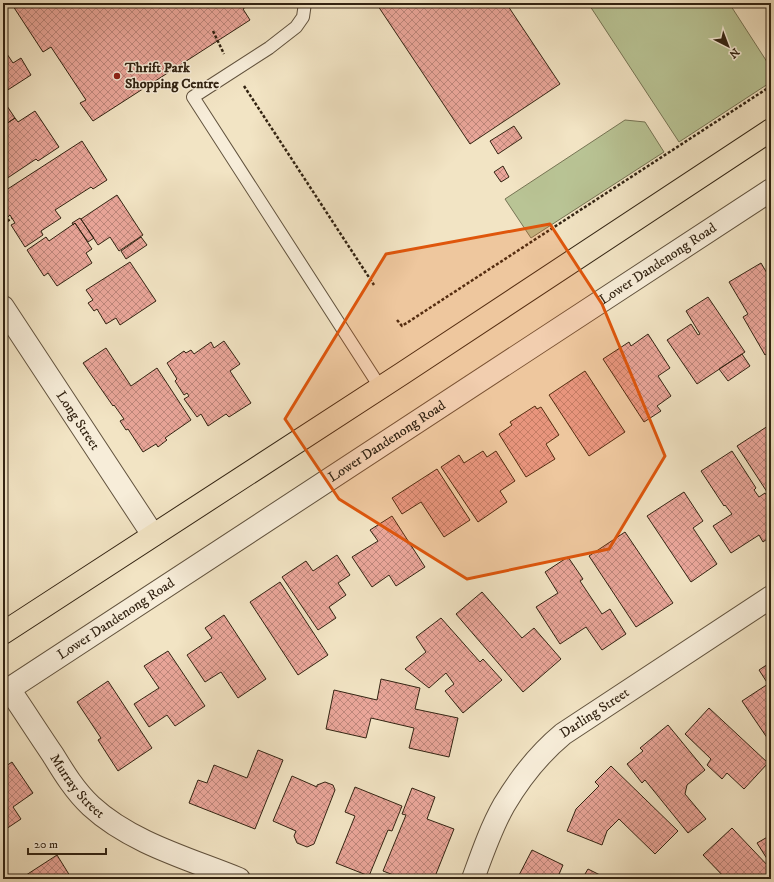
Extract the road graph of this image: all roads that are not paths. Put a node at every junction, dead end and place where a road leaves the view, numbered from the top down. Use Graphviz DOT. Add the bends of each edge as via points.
graph roads {
  1 [pos="305,3"];
  2 [pos="771,130"];
  3 [pos="771,190"];
  4 [pos="3,307"];
  5 [pos="380,387"];
  6 [pos="153,535"];
  7 [pos="771,597"];
  8 [pos="3,633"];
  9 [pos="6,691"];
  10 [pos="240,879"];
  11 [pos="473,879"];
  1 -- 5 [label="lane" via="303,17 296,27 193,98"];
  2 -- 5 [label="highway"];
  3 -- 9 [label="street, Lower Dandenong Road"];
  4 -- 6 [label="street, Long Street"];
  5 -- 6 [label="highway"];
  6 -- 8 [label="highway"];
  7 -- 11 [label="street, Darling Street" via="550,745 530,767 504,806"];
  9 -- 10 [label="street, Murray Street" via="73,786 91,806 120,828 147,842"];
}
